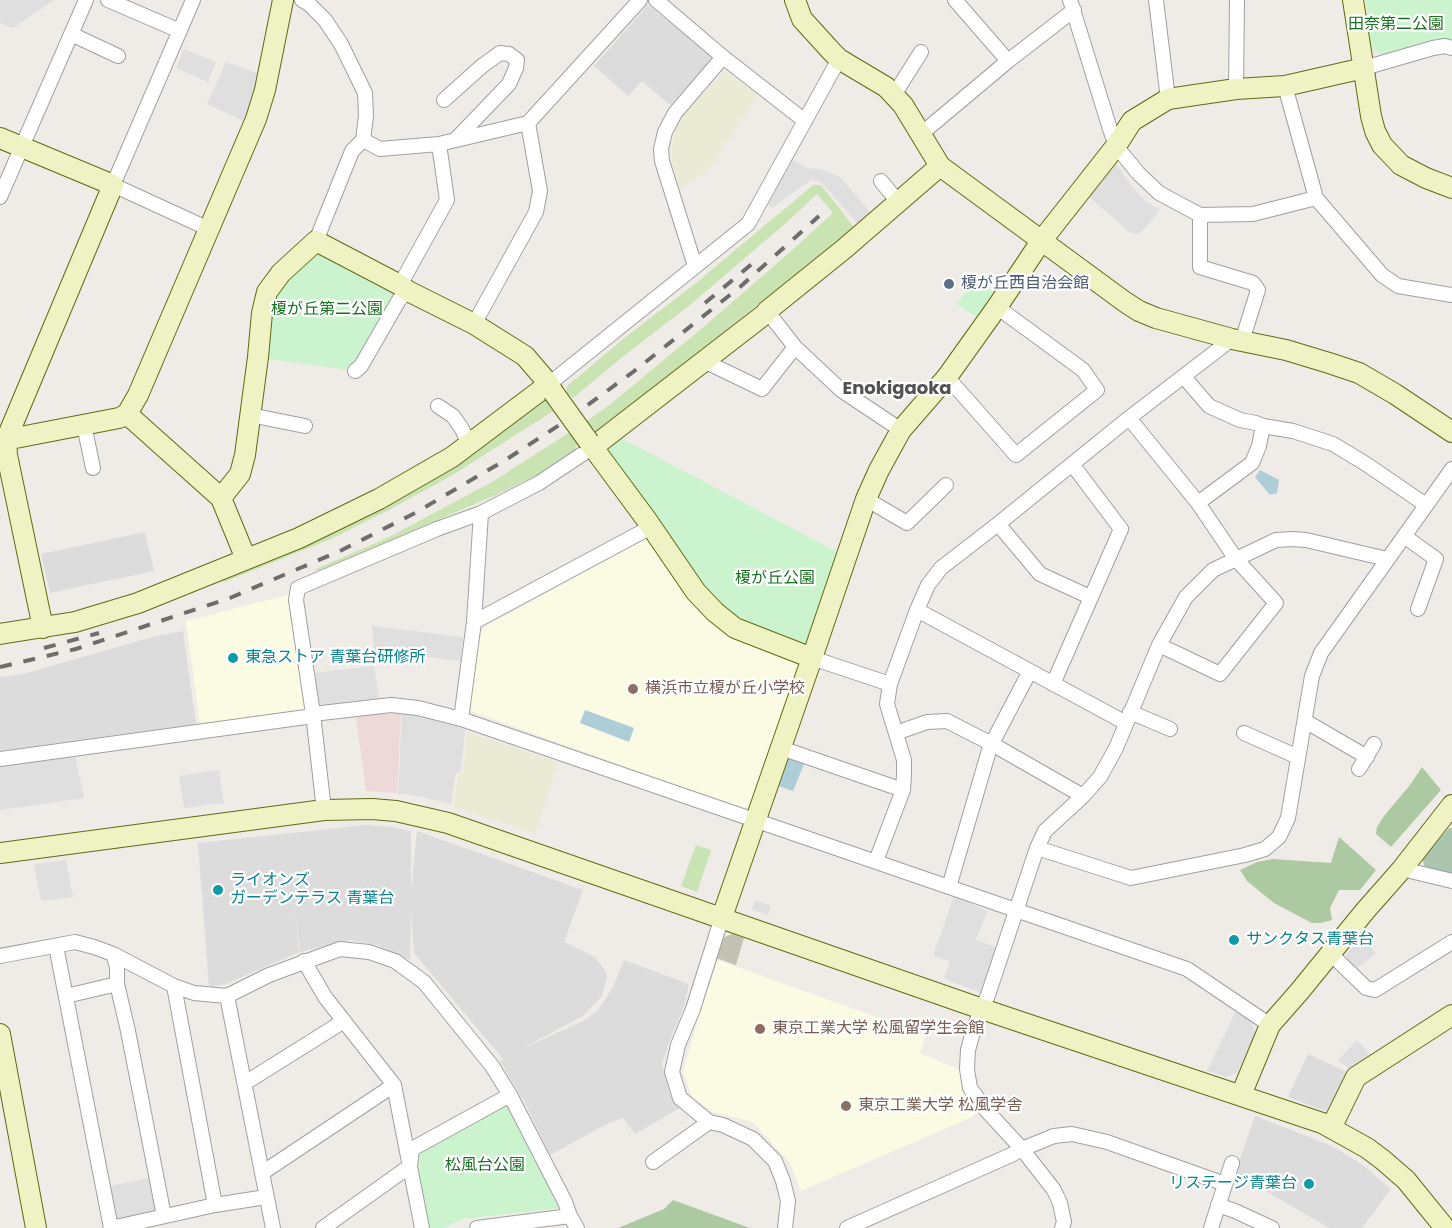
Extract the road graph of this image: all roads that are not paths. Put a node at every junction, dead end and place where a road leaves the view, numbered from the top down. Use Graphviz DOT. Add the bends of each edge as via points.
graph roads {
  1 [pos="86,0"];
  2 [pos="108,0"];
  3 [pos="193,0"];
  4 [pos="283,0"];
  5 [pos="302,0"];
  6 [pos="640,0"];
  7 [pos="656,0"];
  8 [pos="795,0"];
  9 [pos="955,0"];
  10 [pos="1156,0"];
  11 [pos="1237,0"];
  12 [pos="1353,0"];
  13 [pos="1072,5"];
  14 [pos="180,31"];
  15 [pos="71,34"];
  16 [pos="1452,48"];
  17 [pos="921,52"];
  18 [pos="118,56"];
  19 [pos="723,57"];
  20 [pos="839,58"];
  21 [pos="1008,61"];
  22 [pos="1364,68"];
  23 [pos="1285,86"];
  24 [pos="1236,88"];
  25 [pos="894,95"];
  26 [pos="1168,99"];
  27 [pos="444,100"];
  28 [pos="805,121"];
  29 [pos="528,123"];
  30 [pos="921,134"];
  31 [pos="0,138"];
  32 [pos="363,140"];
  33 [pos="456,140"];
  34 [pos="440,144"];
  35 [pos="1116,146"];
  36 [pos="21,148"];
  37 [pos="940,166"];
  38 [pos="881,181"];
  39 [pos="113,185"];
  40 [pos="1452,188"];
  41 [pos="0,197"];
  42 [pos="1316,198"];
  43 [pos="898,202"];
  44 [pos="1200,215"];
  45 [pos="209,229"];
  46 [pos="1042,240"];
  47 [pos="316,241"];
  48 [pos="695,266"];
  49 [pos="404,288"];
  50 [pos="1452,295"];
  51 [pos="997,307"];
  52 [pos="767,311"];
  53 [pos="474,324"];
  54 [pos="1237,340"];
  55 [pos="795,347"];
  56 [pos="705,361"];
  57 [pos="355,371"];
  58 [pos="947,376"];
  59 [pos="1184,376"];
  60 [pos="551,388"];
  61 [pos="438,406"];
  62 [pos="127,414"];
  63 [pos="250,415"];
  64 [pos="1129,418"];
  65 [pos="84,425"];
  66 [pos="305,426"];
  67 [pos="1263,426"];
  68 [pos="901,430"];
  69 [pos="1452,432"];
  70 [pos="3,440"];
  71 [pos="470,444"];
  72 [pos="591,445"];
  73 [pos="1072,464"];
  74 [pos="93,468"];
  75 [pos="1452,469"];
  76 [pos="946,485"];
  77 [pos="220,498"];
  78 [pos="866,499"];
  79 [pos="1198,503"];
  80 [pos="1426,505"];
  81 [pos="481,513"];
  82 [pos="998,524"];
  83 [pos="651,527"];
  84 [pos="1404,536"];
  85 [pos="246,559"];
  86 [pos="1236,559"];
  87 [pos="1387,559"];
  88 [pos="1090,597"];
  89 [pos="1418,609"];
  90 [pos="917,610"];
  91 [pos="474,622"];
  92 [pos="43,628"];
  93 [pos="0,634"];
  94 [pos="1159,645"];
  95 [pos="812,658"];
  96 [pos="1030,671"];
  97 [pos="890,684"];
  98 [pos="1053,684"];
  99 [pos="313,714"];
  100 [pos="1128,718"];
  101 [pos="460,719"];
  102 [pos="1305,721"];
  103 [pos="1170,729"];
  104 [pos="896,733"];
  105 [pos="1244,733"];
  106 [pos="992,744"];
  107 [pos="1374,744"];
  108 [pos="781,748"];
  109 [pos="1298,757"];
  110 [pos="0,759"];
  111 [pos="903,790"];
  112 [pos="1083,796"];
  113 [pos="324,810"];
  114 [pos="1448,816"];
  115 [pos="756,820"];
  116 [pos="1037,848"];
  117 [pos="0,854"];
  118 [pos="876,861"];
  119 [pos="1402,869"];
  120 [pos="1452,881"];
  121 [pos="949,887"];
  122 [pos="1016,910"];
  123 [pos="722,917"];
  124 [pos="1452,942"];
  125 [pos="56,945"];
  126 [pos="1330,953"];
  127 [pos="113,954"];
  128 [pos="0,956"];
  129 [pos="304,962"];
  130 [pos="117,984"];
  131 [pos="174,986"];
  132 [pos="66,996"];
  133 [pos="228,996"];
  134 [pos="982,1009"];
  135 [pos="1452,1015"];
  136 [pos="344,1021"];
  137 [pos="1270,1025"];
  138 [pos="0,1034"];
  139 [pos="245,1083"];
  140 [pos="394,1085"];
  141 [pos="510,1095"];
  142 [pos="1241,1095"];
  143 [pos="709,1122"];
  144 [pos="1331,1128"];
  145 [pos="1022,1149"];
  146 [pos="653,1162"];
  147 [pos="1232,1163"];
  148 [pos="410,1166"];
  149 [pos="262,1173"];
  150 [pos="1224,1184"];
  151 [pos="266,1197"];
  152 [pos="215,1205"];
  153 [pos="1218,1205"];
  154 [pos="164,1216"];
  155 [pos="573,1222"];
  156 [pos="36,1228"];
  157 [pos="111,1228"];
  158 [pos="273,1228"];
  159 [pos="323,1228"];
  160 [pos="422,1228"];
  161 [pos="477,1228"];
  162 [pos="785,1228"];
  163 [pos="847,1228"];
  164 [pos="1062,1228"];
  165 [pos="1211,1228"];
  166 [pos="1272,1228"];
  167 [pos="1445,1228"];
  1 -- 15 [label="street"];
  2 -- 14 [label="street"];
  3 -- 14 [label="street"];
  4 -- 45 [label="street" via="266,90"];
  5 -- 32 [label="street" via="325,20 360,80 365,93"];
  6 -- 29 [label="street"];
  7 -- 19 [label="street"];
  8 -- 20 [label="street" via="802,19"];
  9 -- 21 [label="street"];
  10 -- 26 [label="street"];
  11 -- 24 [label="street"];
  12 -- 22 [label="street"];
  13 -- 21 [label="street"];
  13 -- 35 [label="street"];
  14 -- 39 [label="street"];
  15 -- 18 [label="street"];
  15 -- 36 [label="street"];
  16 -- 22 [label="street" via="1433,48"];
  17 -- 25 [label="street"];
  19 -- 28 [label="street"];
  19 -- 48 [label="street" via="675,113 661,149"];
  20 -- 25 [label="street"];
  20 -- 28 [label="street"];
  21 -- 30 [label="street"];
  22 -- 23 [label="street"];
  22 -- 40 [label="street" via="1371,116 1382,145 1401,165"];
  23 -- 24 [label="street"];
  23 -- 42 [label="street"];
  24 -- 26 [label="street"];
  25 -- 30 [label="street"];
  26 -- 35 [label="street" via="1132,121"];
  27 -- 33 [label="street" via="500,53 517,60 509,84"];
  28 -- 48 [label="street" via="748,224"];
  29 -- 33 [label="street"];
  29 -- 53 [label="street" via="540,191 536,212"];
  30 -- 37 [label="street"];
  31 -- 36 [label="street"];
  32 -- 34 [label="street" via="380,149"];
  32 -- 47 [label="street" via="352,151"];
  33 -- 34 [label="street"];
  34 -- 49 [label="street" via="447,200"];
  35 -- 44 [label="street" via="1160,193"];
  35 -- 46 [label="street"];
  36 -- 39 [label="street"];
  36 -- 41 [label="street"];
  37 -- 43 [label="street"];
  37 -- 46 [label="street"];
  38 -- 43 [label="street"];
  39 -- 45 [label="street"];
  39 -- 70 [label="street"];
  42 -- 44 [label="street" via="1253,214"];
  42 -- 50 [label="street" via="1382,275 1398,285"];
  43 -- 52 [label="street"];
  44 -- 54 [label="street" via="1200,267 1253,283 1258,290"];
  45 -- 62 [label="street"];
  46 -- 51 [label="street"];
  46 -- 54 [label="street" via="1139,311"];
  47 -- 49 [label="street"];
  47 -- 63 [label="street" via="267,292"];
  48 -- 60 [label="street"];
  49 -- 53 [label="street"];
  49 -- 57 [label="street"];
  51 -- 58 [label="street"];
  51 -- 58 [label="street" via="1083,370 1097,390 1016,455"];
  52 -- 55 [label="street"];
  52 -- 56 [label="street"];
  53 -- 60 [label="street" via="525,356"];
  54 -- 59 [label="street"];
  54 -- 69 [label="street" via="1286,350 1359,373"];
  55 -- 56 [label="street" via="762,389"];
  55 -- 68 [label="street" via="841,390"];
  56 -- 72 [label="street"];
  58 -- 68 [label="street"];
  59 -- 64 [label="street"];
  59 -- 67 [label="street" via="1209,406"];
  60 -- 71 [label="street"];
  60 -- 72 [label="street, bridge"];
  61 -- 71 [label="street" via="453,416"];
  62 -- 65 [label="street"];
  62 -- 77 [label="street"];
  63 -- 66 [label="street"];
  63 -- 77 [label="street" via="240,474"];
  64 -- 73 [label="street"];
  64 -- 79 [label="street"];
  65 -- 70 [label="street"];
  65 -- 74 [label="street"];
  67 -- 79 [label="street" via="1252,463"];
  67 -- 80 [label="street" via="1332,444"];
  68 -- 78 [label="street"];
  70 -- 92 [label="street"];
  71 -- 85 [label="street" via="380,499"];
  72 -- 81 [label="street" via="539,483"];
  72 -- 83 [label="street"];
  73 -- 82 [label="street"];
  73 -- 88 [label="street" via="1121,530"];
  75 -- 80 [label="street"];
  76 -- 78 [label="street" via="908,523"];
  77 -- 85 [label="street"];
  78 -- 95 [label="street"];
  79 -- 86 [label="street"];
  80 -- 84 [label="street"];
  81 -- 91 [label="street"];
  81 -- 99 [label="street" via="298,588 296,600"];
  82 -- 88 [label="street" via="1040,574"];
  82 -- 90 [label="street" via="940,568"];
  83 -- 91 [label="street"];
  83 -- 95 [label="street" via="696,592 715,612 735,628"];
  84 -- 87 [label="street"];
  84 -- 89 [label="street" via="1436,559"];
  85 -- 92 [label="street" via="138,603"];
  86 -- 87 [label="street" via="1276,540 1292,539"];
  86 -- 94 [label="street" via="1213,570 1186,597"];
  86 -- 94 [label="street" via="1276,603 1220,674"];
  87 -- 102 [label="street" via="1321,653 1312,676"];
  88 -- 98 [label="street"];
  90 -- 96 [label="street"];
  90 -- 97 [label="street"];
  91 -- 101 [label="street"];
  92 -- 93 [label="street"];
  94 -- 100 [label="street"];
  95 -- 97 [label="street"];
  95 -- 108 [label="street"];
  96 -- 98 [label="street"];
  96 -- 106 [label="street"];
  97 -- 104 [label="street" via="887,704"];
  98 -- 100 [label="street"];
  99 -- 101 [label="street" via="391,705"];
  99 -- 110 [label="street"];
  99 -- 113 [label="street"];
  100 -- 103 [label="street"];
  100 -- 112 [label="street" via="1100,777"];
  101 -- 115 [label="street"];
  102 -- 107 [label="street" via="1363,763"];
  102 -- 109 [label="street"];
  104 -- 106 [label="street" via="927,722 947,721"];
  104 -- 111 [label="street" via="904,760"];
  105 -- 109 [label="street"];
  106 -- 112 [label="street"];
  106 -- 121 [label="street"];
  108 -- 111 [label="street"];
  108 -- 115 [label="street"];
  109 -- 116 [label="street" via="1287,818 1279,837 1265,849 1131,878"];
  111 -- 118 [label="street"];
  112 -- 116 [label="street" via="1045,831"];
  113 -- 117 [label="street"];
  113 -- 123 [label="street" via="396,811 448,823"];
  114 -- 119 [label="street"];
  115 -- 118 [label="street"];
  115 -- 123 [label="street"];
  116 -- 122 [label="street"];
  118 -- 121 [label="street"];
  119 -- 120 [label="street"];
  119 -- 126 [label="street"];
  121 -- 122 [label="street"];
  122 -- 134 [label="street"];
  122 -- 137 [label="street" via="1187,969"];
  123 -- 134 [label="street"];
  123 -- 143 [label="street" via="672,1072 680,1098"];
  124 -- 126 [label="street" via="1375,990 1366,988"];
  125 -- 127 [label="street" via="75,942"];
  125 -- 128 [label="street"];
  125 -- 132 [label="street"];
  126 -- 137 [label="street"];
  127 -- 130 [label="street"];
  127 -- 131 [label="street"];
  129 -- 133 [label="street"];
  129 -- 136 [label="street"];
  129 -- 141 [label="street" via="340,949 369,952 395,961 424,982 492,1066"];
  130 -- 132 [label="street"];
  130 -- 154 [label="street"];
  131 -- 133 [label="street" via="194,993"];
  131 -- 152 [label="street"];
  132 -- 157 [label="street"];
  133 -- 139 [label="street"];
  134 -- 142 [label="street"];
  134 -- 145 [label="street" via="968,1050 970,1088"];
  135 -- 144 [label="street" via="1356,1077"];
  136 -- 139 [label="street"];
  136 -- 140 [label="street"];
  137 -- 142 [label="street"];
  138 -- 156 [label="street"];
  139 -- 149 [label="street"];
  140 -- 148 [label="street"];
  140 -- 149 [label="street"];
  141 -- 148 [label="street" via="412,1149"];
  141 -- 155 [label="street"];
  142 -- 144 [label="street"];
  143 -- 146 [label="street"];
  143 -- 162 [label="street" via="753,1139 775,1161 788,1201"];
  144 -- 167 [label="street" via="1367,1148 1406,1180"];
  145 -- 150 [label="street" via="1054,1136 1072,1134 1107,1142"];
  145 -- 163 [label="street"];
  145 -- 164 [label="street" via="1060,1203"];
  147 -- 150 [label="street"];
  148 -- 159 [label="street"];
  148 -- 160 [label="street"];
  149 -- 151 [label="street"];
  150 -- 153 [label="street"];
  151 -- 152 [label="street"];
  151 -- 158 [label="street"];
  152 -- 154 [label="street"];
  153 -- 165 [label="street"];
  153 -- 166 [label="street"];
  154 -- 157 [label="street"];
  155 -- 161 [label="street"];
}
